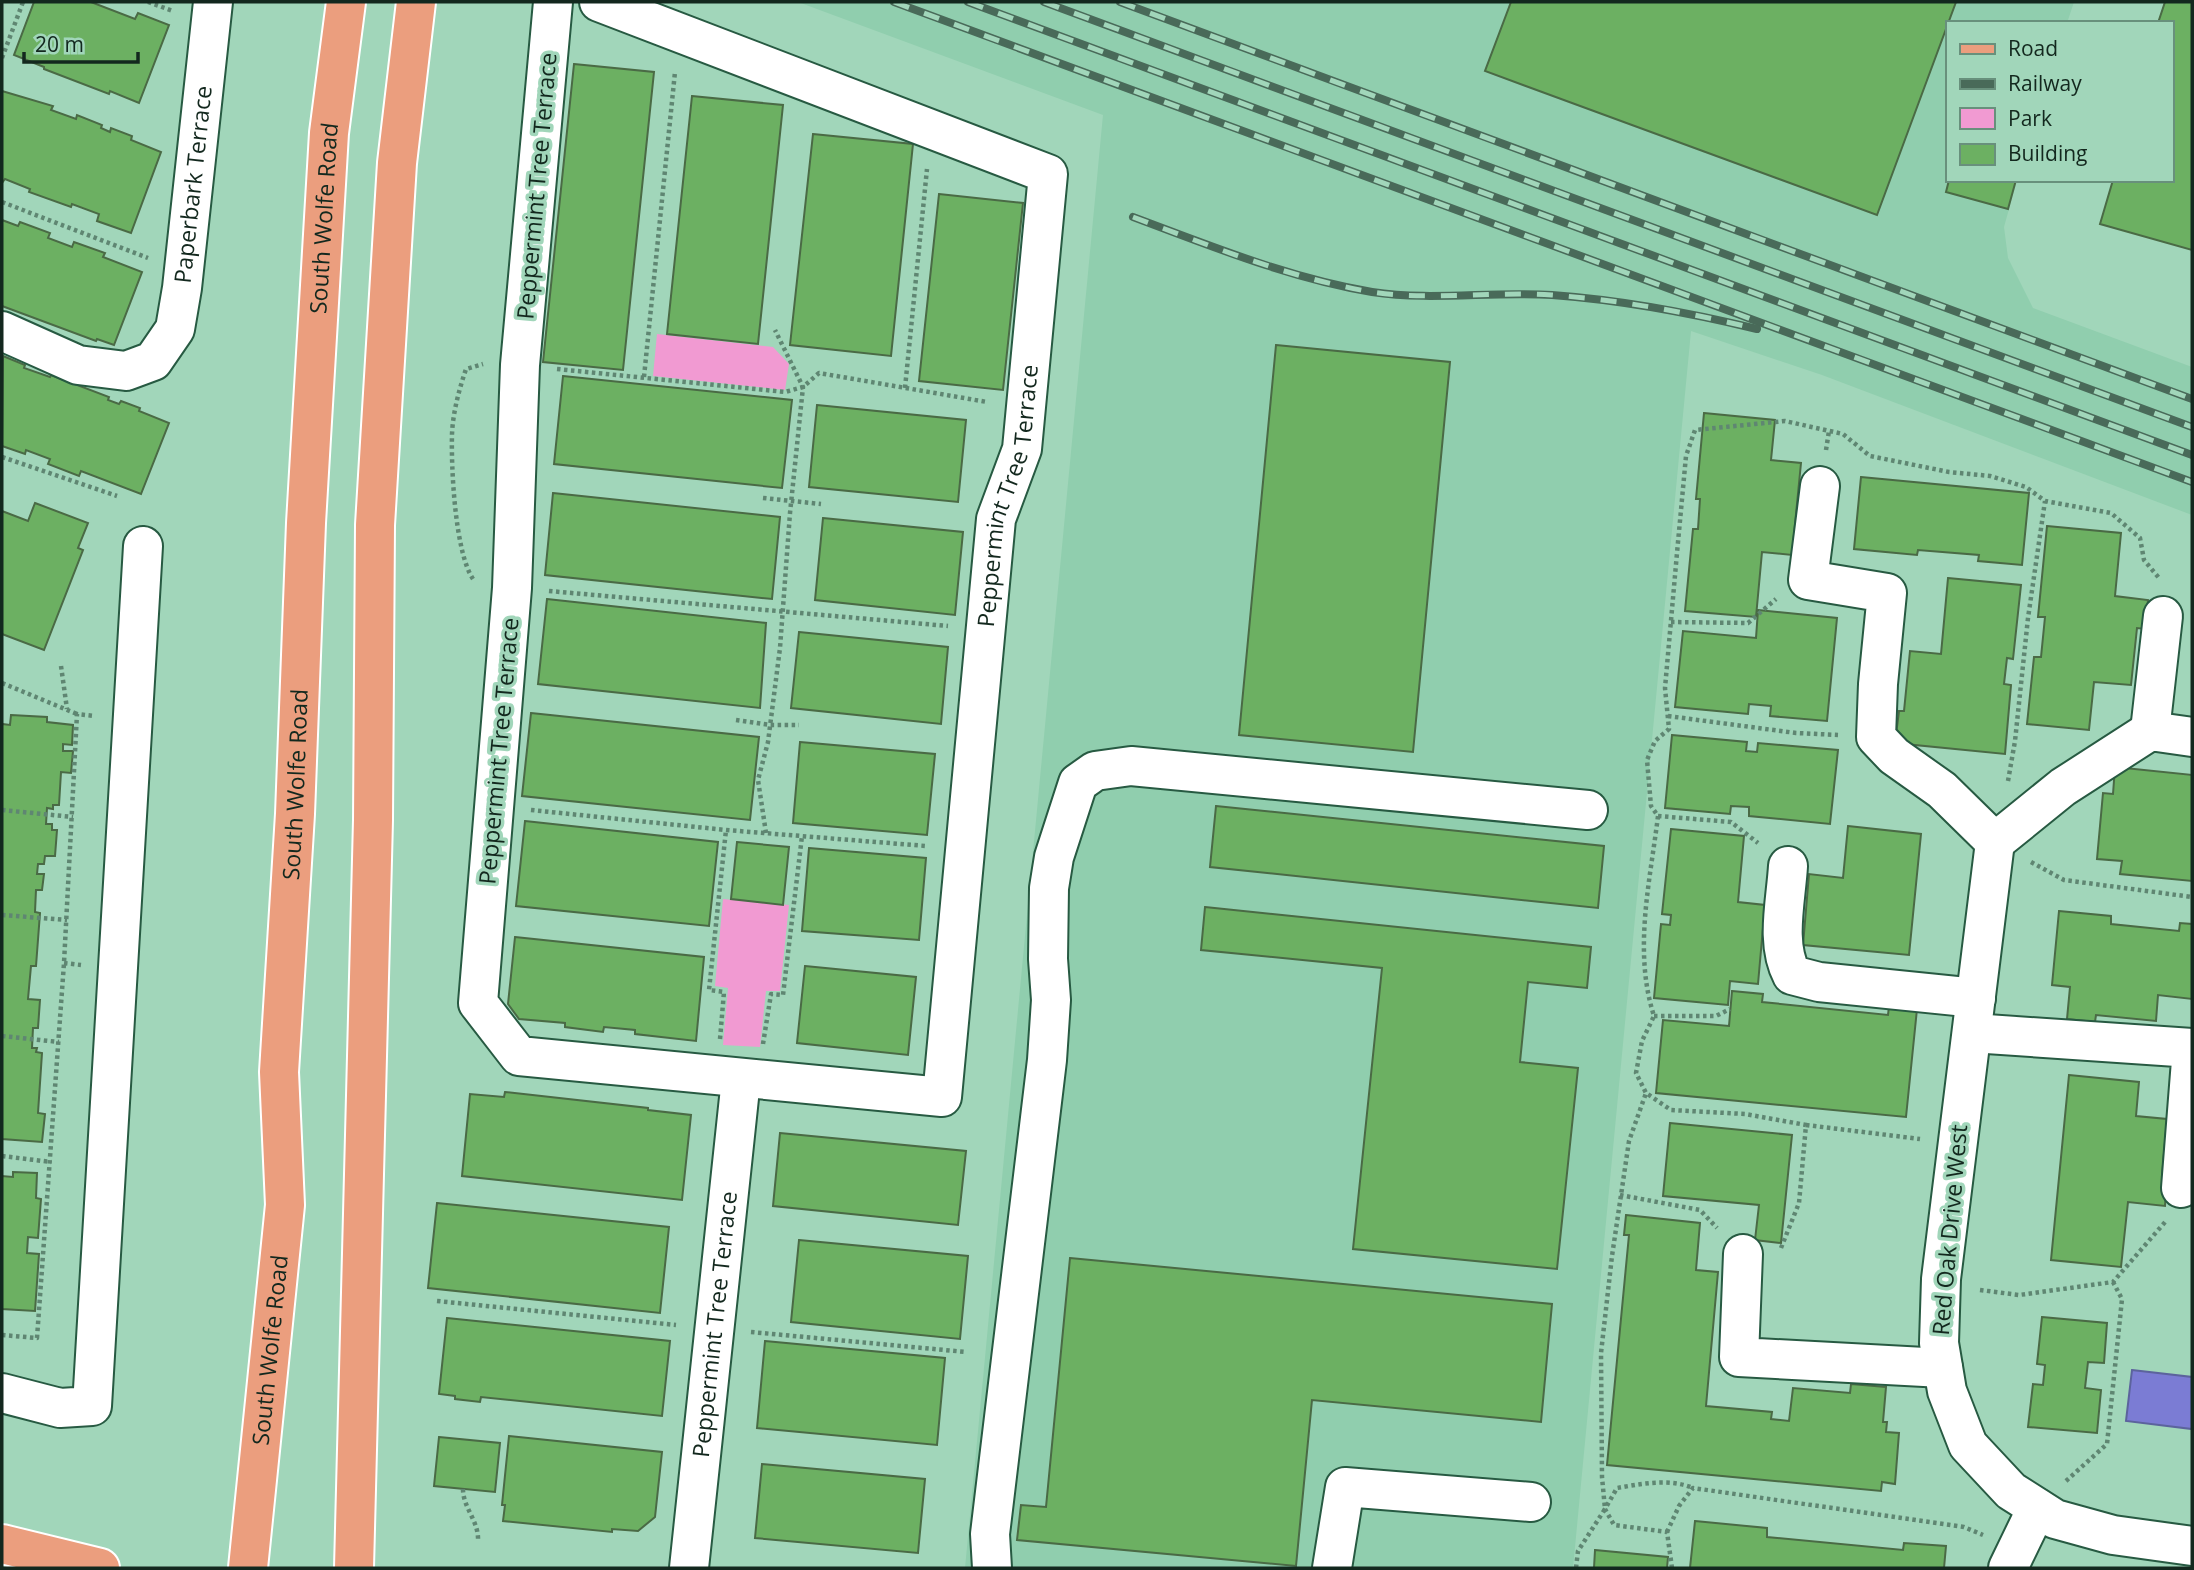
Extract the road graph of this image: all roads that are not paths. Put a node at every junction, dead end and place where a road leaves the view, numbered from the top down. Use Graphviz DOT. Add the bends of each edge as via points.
graph roads {
  1 [pos="213,2"];
  2 [pos="346,2"];
  3 [pos="416,2"];
  4 [pos="553,2"];
  5 [pos="599,2"];
  6 [pos="2,331"];
  7 [pos="1820,486"];
  8 [pos="143,546"];
  9 [pos="2162,598"];
  10 [pos="2150,731"];
  11 [pos="2192,737"];
  12 [pos="1588,810"];
  13 [pos="1995,842"];
  14 [pos="1788,866"];
  15 [pos="1974,1016"];
  16 [pos="741,1079"];
  17 [pos="2180,1188"];
  18 [pos="1743,1254"];
  19 [pos="1943,1368"];
  20 [pos="2,1393"];
  21 [pos="1531,1502"];
  22 [pos="2037,1508"];
  23 [pos="2,1544"];
  24 [pos="2192,1546"];
  25 [pos="2012,1558"];
  26 [pos="100,1568"];
  27 [pos="248,1568"];
  28 [pos="354,1568"];
  29 [pos="689,1568"];
  30 [pos="992,1568"];
  31 [pos="1332,1568"];
  32 [pos="2190,1568"];
  1 -- 6 [label="street, Paperbark Terrace" via="175,329 153,360 126,371 78,365"];
  2 -- 27 [label="main road, South Wolfe Road" via="329,133 306,523 279,1072 285,1205"];
  3 -- 28 [label="main road" via="397,163 375,525 373,820"];
  4 -- 16 [label="street, Peppermint Tree Terrace" via="520,365 512,588 478,1003 519,1055"];
  5 -- 16 [label="street, Peppermint Tree Terrace" via="1048,174 1022,449 996,519 942,1097"];
  7 -- 13 [label="street" via="1808,580 1887,593 1876,737 1942,790"];
  8 -- 20 [label="street" via="92,1406 60,1408"];
  9 -- 10 [label="street"];
  10 -- 11 [label="street"];
  10 -- 13 [label="street" via="2063,787"];
  12 -- 30 [label="street" via="1131,766 1095,771 1078,783 1049,888 1047,1060 990,1534"];
  13 -- 15 [label="street, Red Oak Drive West"];
  14 -- 15 [label="street" via="1782,945 1792,975"];
  15 -- 17 [label="street" via="2192,1048"];
  15 -- 19 [label="street, Red Oak Drive West" via="1941,1286"];
  16 -- 29 [label="street, Peppermint Tree Terrace"];
  18 -- 19 [label="street" via="1739,1357"];
  19 -- 22 [label="street, Red Oak Drive West" via="1968,1444 2011,1491"];
  21 -- 31 [label="street" via="1345,1487"];
  22 -- 24 [label="street, Red Oak Drive West" via="2055,1519 2113,1535"];
  22 -- 25 [label="street"];
  23 -- 26 [label="main road"];
  24 -- 32 [label="street"];
}
